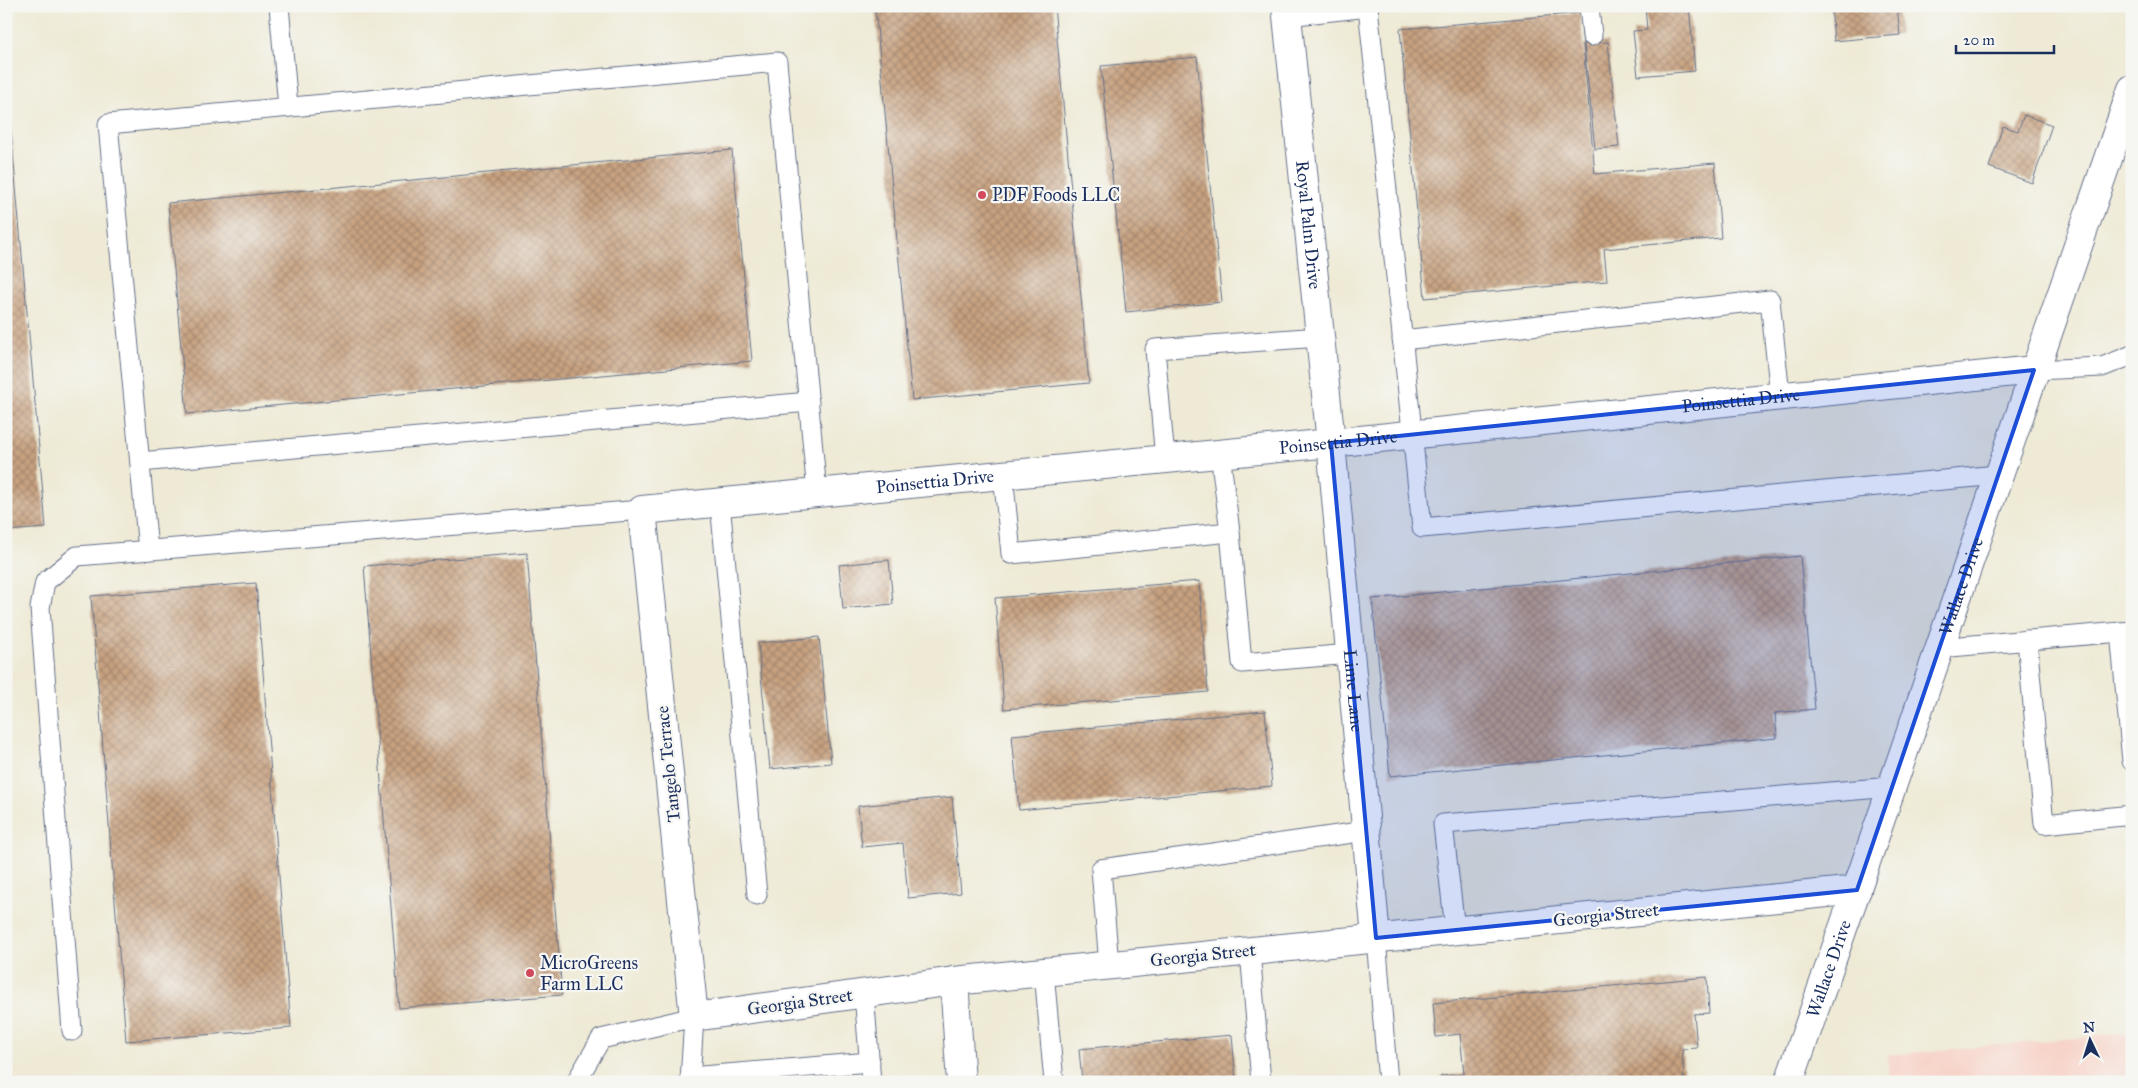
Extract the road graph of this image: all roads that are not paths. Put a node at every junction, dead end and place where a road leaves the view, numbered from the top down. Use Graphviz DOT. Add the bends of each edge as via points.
graph roads {
  1 [pos="279,6"];
  2 [pos="1589,6"];
  3 [pos="1374,7"];
  4 [pos="1287,11"];
  5 [pos="1592,36"];
  6 [pos="2132,89"];
  7 [pos="288,107"];
  8 [pos="1320,337"];
  9 [pos="1402,340"];
  10 [pos="2132,355"];
  11 [pos="2034,370"];
  12 [pos="1780,396"];
  13 [pos="809,402"];
  14 [pos="1412,434"];
  15 [pos="1331,443"];
  16 [pos="1220,453"];
  17 [pos="1165,458"];
  18 [pos="140,462"];
  19 [pos="1003,474"];
  20 [pos="1998,475"];
  21 [pos="817,493"];
  22 [pos="720,503"];
  23 [pos="642,510"];
  24 [pos="1230,532"];
  25 [pos="148,550"];
  26 [pos="2126,631"];
  27 [pos="2028,640"];
  28 [pos="1940,648"];
  29 [pos="1350,654"];
  30 [pos="2132,761"];
  31 [pos="1892,787"];
  32 [pos="2132,815"];
  33 [pos="1366,830"];
  34 [pos="1858,890"];
  35 [pos="756,895"];
  36 [pos="1454,930"];
  37 [pos="1376,938"];
  38 [pos="1250,951"];
  39 [pos="1109,965"];
  40 [pos="1044,972"];
  41 [pos="954,981"];
  42 [pos="864,993"];
  43 [pos="694,1017"];
  44 [pos="72,1031"];
  45 [pos="870,1062"];
  46 [pos="690,1079"];
  47 [pos="576,1082"];
  48 [pos="871,1082"];
  49 [pos="961,1082"];
  50 [pos="1054,1082"];
  51 [pos="1261,1082"];
  52 [pos="1388,1082"];
  53 [pos="1789,1082"];
  1 -- 7 [label="lane"];
  2 -- 5 [label="lane"];
  3 -- 4 [label="lane"];
  3 -- 9 [label="lane"];
  4 -- 8 [label="street, Royal Palm Drive"];
  6 -- 11 [label="street, Wallace Drive"];
  7 -- 13 [label="lane" via="777,62"];
  7 -- 18 [label="lane" via="108,124"];
  8 -- 15 [label="street, Royal Palm Drive"];
  8 -- 17 [label="lane" via="1155,349"];
  9 -- 12 [label="lane" via="1770,300"];
  9 -- 14 [label="lane"];
  10 -- 11 [label="lane" via="2102,368"];
  11 -- 12 [label="street, Poinsettia Drive"];
  11 -- 20 [label="street, Wallace Drive"];
  12 -- 14 [label="street, Poinsettia Drive"];
  13 -- 18 [label="lane"];
  13 -- 21 [label="lane"];
  14 -- 15 [label="street, Poinsettia Drive"];
  14 -- 20 [label="lane" via="1422,528"];
  15 -- 16 [label="street, Poinsettia Drive"];
  15 -- 29 [label="street, Lime Lane"];
  16 -- 17 [label="street, Poinsettia Drive"];
  16 -- 24 [label="lane"];
  17 -- 19 [label="street, Poinsettia Drive"];
  18 -- 25 [label="lane"];
  19 -- 21 [label="street, Poinsettia Drive"];
  19 -- 24 [label="lane" via="1011,554"];
  20 -- 28 [label="street, Wallace Drive"];
  21 -- 22 [label="street, Poinsettia Drive"];
  22 -- 23 [label="street, Poinsettia Drive"];
  22 -- 35 [label="lane"];
  23 -- 25 [label="lane"];
  23 -- 43 [label="street, Tangelo Terrace"];
  24 -- 29 [label="lane" via="1242,663"];
  25 -- 44 [label="lane" via="77,556 45,582 40,608"];
  26 -- 27 [label="lane"];
  26 -- 30 [label="lane"];
  27 -- 28 [label="lane"];
  27 -- 32 [label="lane" via="2044,824"];
  28 -- 31 [label="street, Wallace Drive"];
  29 -- 33 [label="street, Lime Lane"];
  31 -- 34 [label="street, Wallace Drive"];
  31 -- 36 [label="lane" via="1443,824"];
  33 -- 37 [label="street, Lime Lane"];
  33 -- 39 [label="lane" via="1101,869"];
  34 -- 36 [label="street, Georgia Street"];
  34 -- 53 [label="street, Wallace Drive"];
  36 -- 37 [label="street, Georgia Street"];
  37 -- 38 [label="street, Georgia Street"];
  37 -- 52 [label="lane"];
  38 -- 39 [label="street, Georgia Street"];
  38 -- 51 [label="lane"];
  39 -- 40 [label="street, Georgia Street"];
  40 -- 41 [label="street, Georgia Street"];
  40 -- 50 [label="lane"];
  41 -- 42 [label="street, Georgia Street"];
  41 -- 49 [label="street"];
  42 -- 43 [label="street, Georgia Street"];
  42 -- 45 [label="lane"];
  43 -- 46 [label="lane"];
  43 -- 47 [label="lane, Georgia Street" via="601,1039"];
  45 -- 46 [label="lane"];
  45 -- 48 [label="lane"];
}
